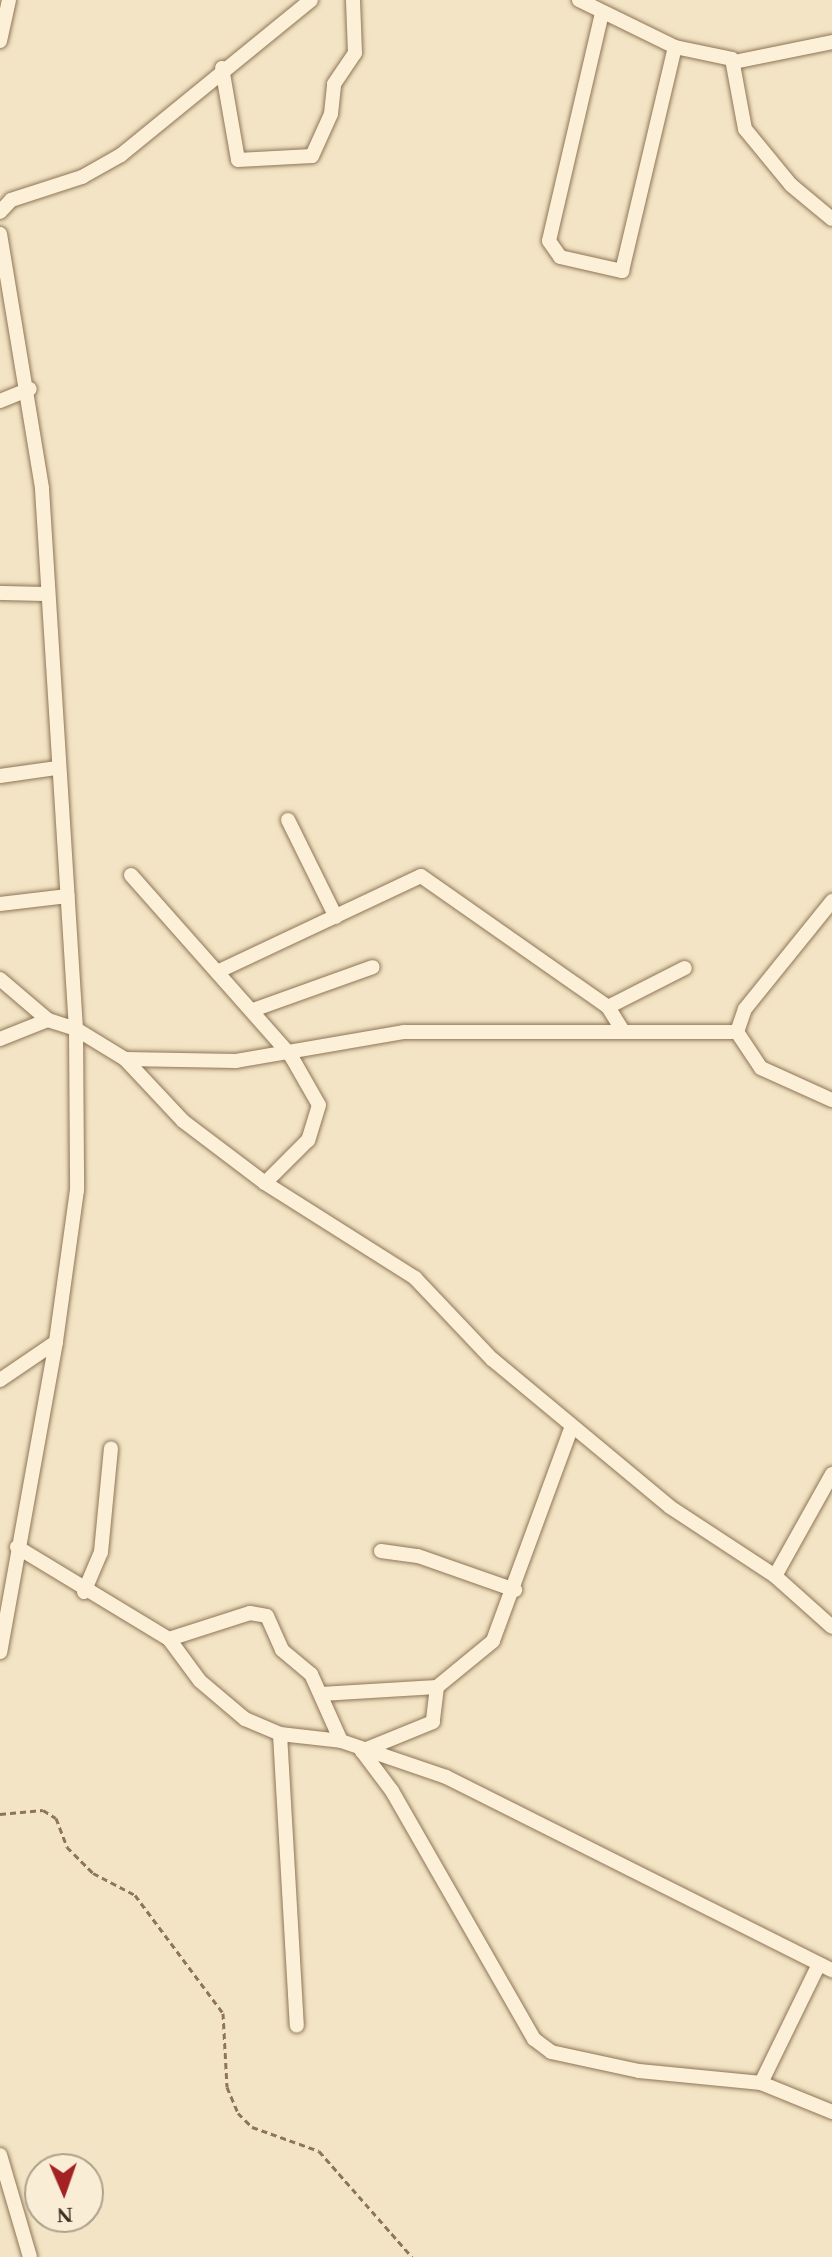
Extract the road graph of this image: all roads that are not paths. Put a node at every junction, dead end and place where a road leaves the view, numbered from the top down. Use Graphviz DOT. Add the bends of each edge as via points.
graph roads {
  1 [pos="9,0"];
  2 [pos="311,0"];
  3 [pos="353,0"];
  4 [pos="579,0"];
  5 [pos="602,13"];
  6 [pos="0,41"];
  7 [pos="832,42"];
  8 [pos="675,47"];
  9 [pos="734,62"];
  10 [pos="222,68"];
  11 [pos="0,212"];
  12 [pos="832,219"];
  13 [pos="0,234"];
  14 [pos="30,389"];
  15 [pos="0,401"];
  16 [pos="0,593"];
  17 [pos="48,594"];
  18 [pos="57,768"];
  19 [pos="0,776"];
  20 [pos="288,820"];
  21 [pos="131,875"];
  22 [pos="68,896"];
  23 [pos="832,901"];
  24 [pos="0,904"];
  25 [pos="336,917"];
  26 [pos="373,967"];
  27 [pos="685,968"];
  28 [pos="217,972"];
  29 [pos="0,979"];
  30 [pos="608,1007"];
  31 [pos="253,1010"];
  32 [pos="48,1020"];
  33 [pos="76,1029"];
  34 [pos="623,1031"];
  35 [pos="737,1032"];
  36 [pos="0,1039"];
  37 [pos="291,1056"];
  38 [pos="125,1059"];
  39 [pos="832,1100"];
  40 [pos="265,1183"];
  41 [pos="56,1342"];
  42 [pos="0,1380"];
  43 [pos="572,1426"];
  44 [pos="111,1448"];
  45 [pos="832,1474"];
  46 [pos="17,1547"];
  47 [pos="381,1551"];
  48 [pos="775,1576"];
  49 [pos="515,1590"];
  50 [pos="84,1592"];
  51 [pos="4,1600"];
  52 [pos="832,1627"];
  53 [pos="169,1639"];
  54 [pos="0,1652"];
  55 [pos="437,1687"];
  56 [pos="321,1694"];
  57 [pos="280,1734"];
  58 [pos="341,1741"];
  59 [pos="362,1751"];
  60 [pos="826,1967"];
  61 [pos="297,2026"];
  62 [pos="761,2083"];
  63 [pos="832,2112"];
  64 [pos="0,2155"];
  65 [pos="30,2257"];
  1 -- 6 [label="street"];
  2 -- 10 [label="street"];
  3 -- 10 [label="street" via="355,53 334,84 333,109 312,156 238,160"];
  4 -- 5 [label="street"];
  5 -- 8 [label="street"];
  5 -- 8 [label="street" via="549,241 560,257 622,271"];
  7 -- 9 [label="street"];
  8 -- 9 [label="street"];
  9 -- 12 [label="street" via="745,129 791,185"];
  10 -- 11 [label="street" via="121,155 82,177 11,200"];
  13 -- 14 [label="street"];
  14 -- 15 [label="street"];
  14 -- 17 [label="street"];
  16 -- 17 [label="street"];
  17 -- 18 [label="street"];
  18 -- 19 [label="street"];
  18 -- 22 [label="street"];
  20 -- 25 [label="street"];
  21 -- 28 [label="street"];
  22 -- 24 [label="street"];
  22 -- 33 [label="street"];
  23 -- 35 [label="street" via="745,1009"];
  25 -- 28 [label="street"];
  25 -- 30 [label="street" via="427,878"];
  26 -- 31 [label="street"];
  27 -- 30 [label="street"];
  28 -- 31 [label="street"];
  29 -- 32 [label="street"];
  30 -- 34 [label="street"];
  31 -- 37 [label="street"];
  32 -- 33 [label="street"];
  32 -- 36 [label="street"];
  33 -- 38 [label="street"];
  33 -- 41 [label="street" via="77,1190"];
  34 -- 35 [label="street"];
  34 -- 37 [label="street" via="389,1033"];
  35 -- 39 [label="street" via="761,1068"];
  37 -- 38 [label="street"];
  37 -- 40 [label="street" via="319,1105 318,1121"];
  38 -- 40 [label="street" via="183,1121"];
  40 -- 43 [label="street" via="415,1278 492,1359"];
  41 -- 42 [label="street"];
  41 -- 46 [label="street"];
  43 -- 48 [label="street" via="670,1507"];
  43 -- 49 [label="street"];
  44 -- 50 [label="street" via="101,1552"];
  45 -- 48 [label="street"];
  46 -- 50 [label="street"];
  46 -- 51 [label="street"];
  47 -- 49 [label="street" via="418,1556"];
  48 -- 52 [label="street"];
  49 -- 55 [label="street" via="493,1641"];
  50 -- 53 [label="street" via="131,1612"];
  51 -- 54 [label="street"];
  53 -- 56 [label="street" via="258,1612 272,1624 282,1650 311,1674"];
  53 -- 57 [label="street" via="200,1681 245,1719"];
  55 -- 56 [label="street"];
  55 -- 59 [label="street" via="433,1722"];
  56 -- 58 [label="street"];
  57 -- 58 [label="street"];
  57 -- 61 [label="street"];
  58 -- 59 [label="street"];
  59 -- 60 [label="street" via="446,1777"];
  59 -- 62 [label="street" via="392,1791 534,2039 567,2059"];
  60 -- 62 [label="street"];
  62 -- 63 [label="street"];
  64 -- 65 [label="street"];
}
